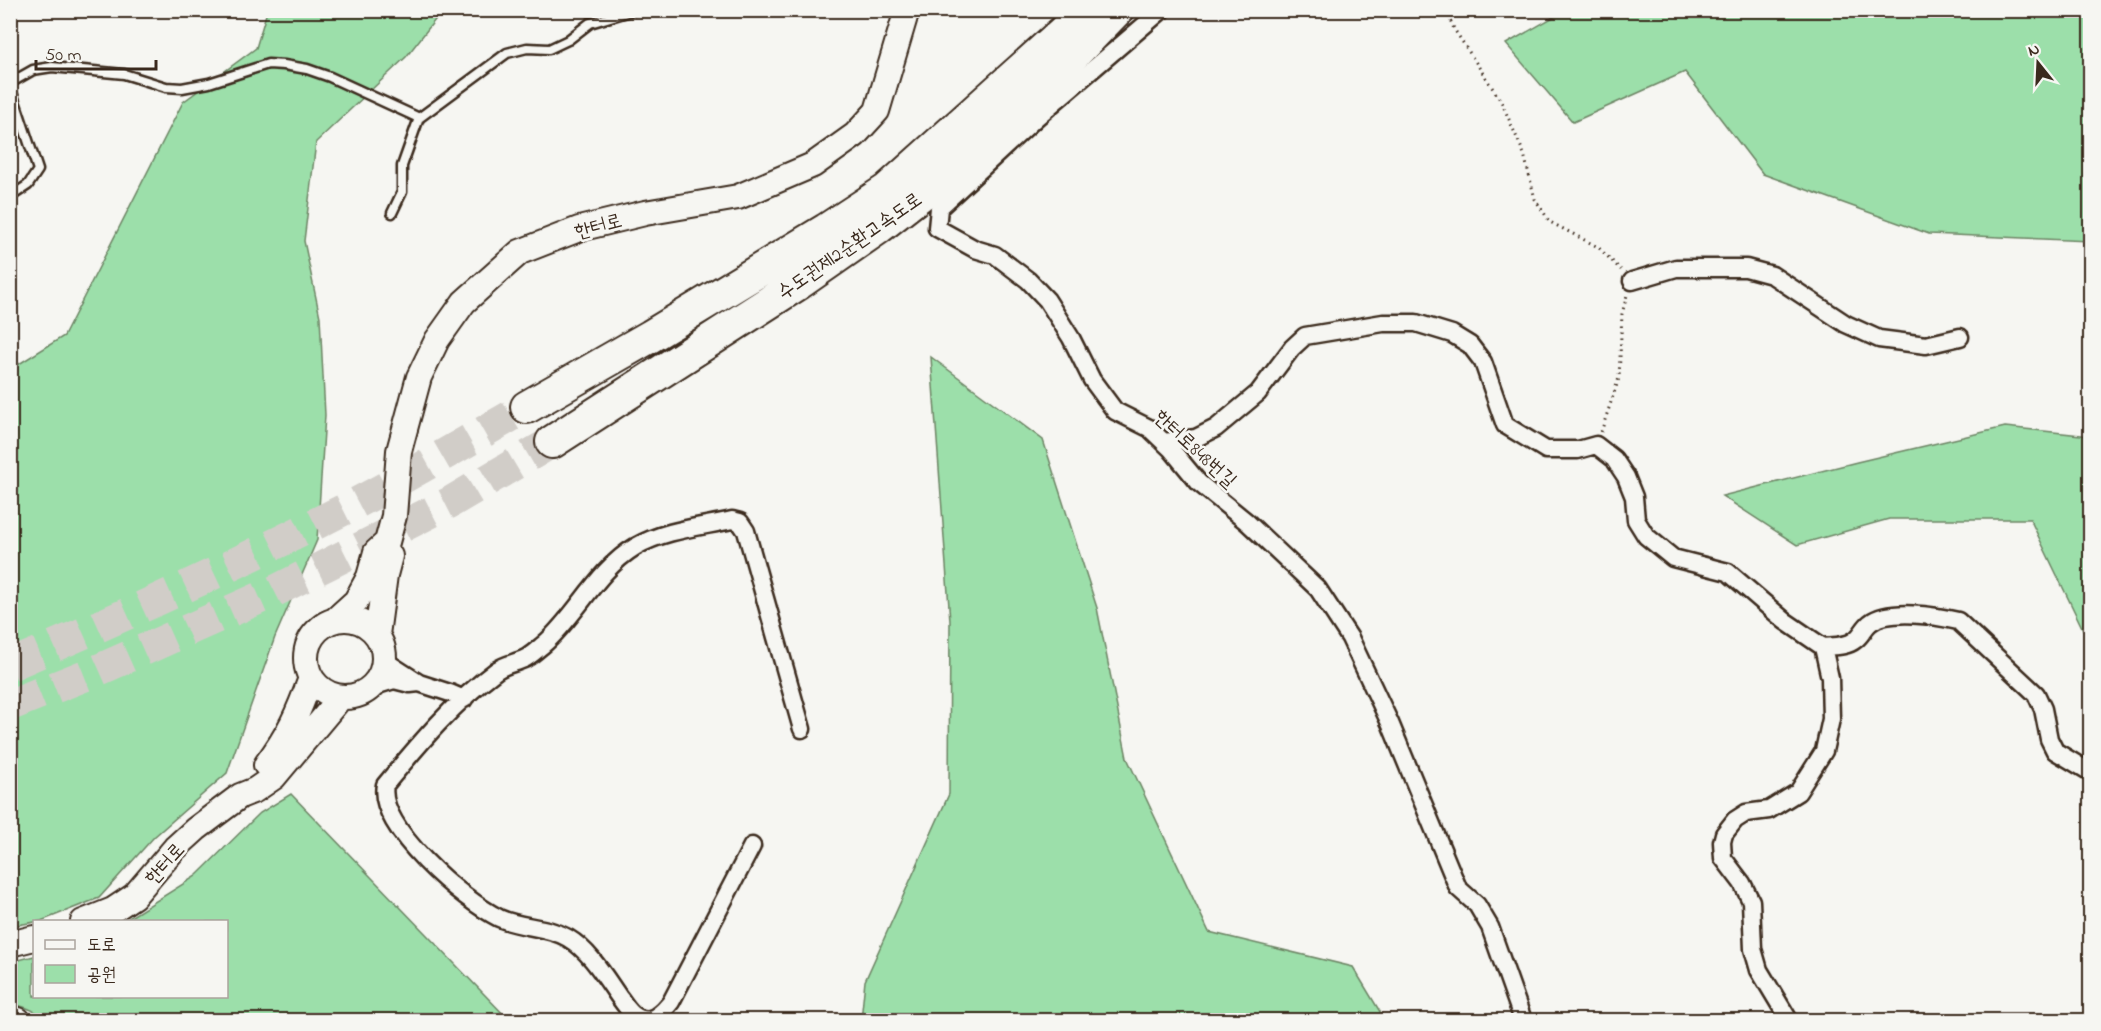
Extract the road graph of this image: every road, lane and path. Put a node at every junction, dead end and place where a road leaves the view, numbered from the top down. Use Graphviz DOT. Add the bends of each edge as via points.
graph roads {
  1 [pos="634,10"];
  2 [pos="907,10"];
  3 [pos="1083,10"];
  4 [pos="1117,10"];
  5 [pos="1162,10"];
  6 [pos="1446,10"];
  7 [pos="10,85"];
  8 [pos="419,118"];
  9 [pos="10,197"];
  10 [pos="392,213"];
  11 [pos="1632,281"];
  12 [pos="1960,337"];
  13 [pos="527,406"];
  14 [pos="552,442"];
  15 [pos="1164,442"];
  16 [pos="1596,445"];
  17 [pos="387,542"];
  18 [pos="335,620"];
  19 [pos="377,634"];
  20 [pos="1823,647"];
  21 [pos="385,661"];
  22 [pos="311,678"];
  23 [pos="419,682"];
  24 [pos="371,687"];
  25 [pos="341,697"];
  26 [pos="464,699"];
  27 [pos="802,729"];
  28 [pos="2091,772"];
  29 [pos="240,796"];
  30 [pos="752,846"];
  31 [pos="86,920"];
  32 [pos="33,938"];
  33 [pos="10,944"];
  34 [pos="10,1018"];
  35 [pos="18,1020"];
  36 [pos="1523,1020"];
  37 [pos="1790,1020"];
  1 -- 8 [label="lane" via="590,23 549,49 526,48 507,53"];
  2 -- 17 [label="main road, 한터로" via="877,111 855,135 813,165 738,197 579,229 520,252 464,302 437,340 419,377 399,451 394,516"];
  3 -- 13 [label="highway, 수도권제2순환고속도로" via="887,190 651,336"];
  4 -- 14 [label="highway, 수도권제2순환고속도로" via="1015,115 878,228"];
  5 -- 15 [label="street, 한터로848번길" via="939,208 937,228 975,249 995,255 1028,280 1047,300 1092,380 1115,411 1149,428"];
  6 -- 11 [label="path" via="1501,101 1524,154 1535,199 1550,222 1598,247"];
  7 -- 8 [label="lane" via="33,70 52,67 124,74 182,88 268,64 285,65 330,77"];
  7 -- 9 [label="lane" via="38,170 28,184"];
  8 -- 10 [label="lane" via="402,166 402,192"];
  11 -- 12 [label="street" via="1676,268 1746,268 1772,275 1846,324 1879,339 1926,345"];
  11 -- 16 [label="path" via="1622,314 1619,378"];
  15 -- 16 [label="street" via="1196,438 1216,428 1258,393 1305,336 1383,322 1416,323 1452,334 1470,345 1483,362 1505,424 1546,450 1578,450"];
  15 -- 36 [label="street, 한터로848번길" via="1198,483 1247,522 1318,589 1350,638 1390,723 1458,888 1477,905 1490,927"];
  16 -- 20 [label="street" via="1614,459 1626,477 1634,497 1636,520 1646,536 1673,558 1728,572 1785,621"];
  17 -- 18 [label="main road, 한터로" via="376,552 356,601"];
  17 -- 19 [label="main road, 한터로" via="390,555"];
  18 -- 19 [label="main road" via="360,621"];
  18 -- 22 [label="main road" via="324,624 308,643 307,667"];
  19 -- 21 [label="main road"];
  20 -- 28 [label="street" via="1854,642 1871,622 1884,616 1958,621 2036,694 2055,751"];
  20 -- 37 [label="street" via="1830,678 1831,719 1824,751 1798,792 1769,810 1746,813 1735,820 1722,842 1723,858 1751,901 1759,970"];
  21 -- 23 [label="street"];
  21 -- 24 [label="main road" via="382,673"];
  22 -- 25 [label="main road" via="329,694"];
  22 -- 29 [label="main road, 한터로" via="298,716 283,742"];
  23 -- 24 [label="street" via="394,680"];
  23 -- 26 [label="street"];
  24 -- 25 [label="main road" via="354,696"];
  25 -- 29 [label="main road, 한터로" via="274,777"];
  26 -- 27 [label="street" via="497,670 528,657 546,642 614,564 634,548 676,531 732,520 740,522 746,531"];
  26 -- 30 [label="street" via="385,785 388,810 436,873 500,919 570,939 637,1017 648,1020 671,1002"];
  29 -- 31 [label="main road, 한터로" via="175,848 134,896 113,910"];
  32 -- 33 [label="main road"];
  34 -- 35 [label="main road"];
}
